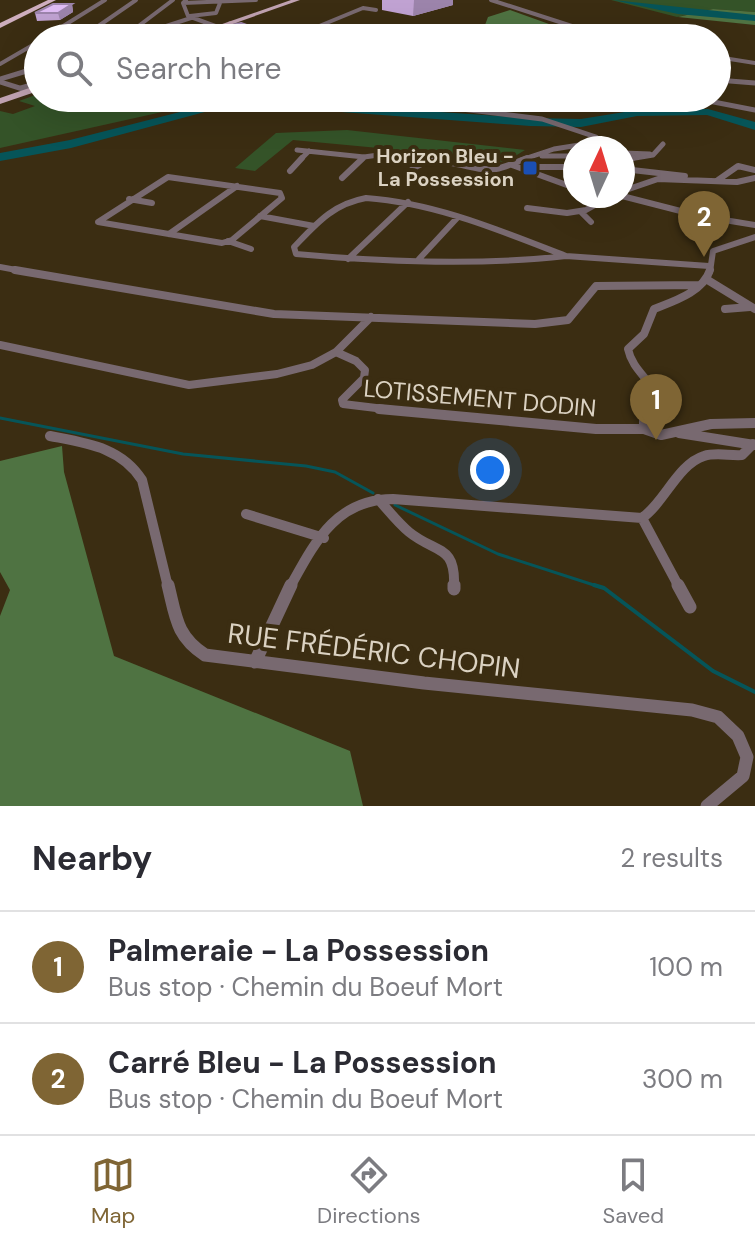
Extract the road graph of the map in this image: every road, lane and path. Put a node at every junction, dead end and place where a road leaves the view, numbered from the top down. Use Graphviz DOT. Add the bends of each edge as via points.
graph roads {
  1 [pos="42,0"];
  2 [pos="53,0"];
  3 [pos="105,0"];
  4 [pos="136,0"];
  5 [pos="173,0"];
  6 [pos="256,0"];
  7 [pos="297,0"];
  8 [pos="491,0"];
  9 [pos="185,2"];
  10 [pos="218,2"];
  11 [pos="376,10"];
  12 [pos="190,17"];
  13 [pos="230,23"];
  14 [pos="0,24"];
  15 [pos="66,24"];
  16 [pos="101,24"];
  17 [pos="143,24"];
  18 [pos="169,24"];
  19 [pos="209,24"];
  20 [pos="225,24"];
  21 [pos="235,24"];
  22 [pos="324,24"];
  23 [pos="560,24"];
  24 [pos="24,50"];
  25 [pos="731,59"];
  26 [pos="755,63"];
  27 [pos="0,64"];
  28 [pos="24,72"];
  29 [pos="0,80"];
  30 [pos="731,81"];
  31 [pos="755,83"];
  32 [pos="24,86"];
  33 [pos="24,91"];
  34 [pos="2,100"];
  35 [pos="731,105"];
  36 [pos="755,110"];
  37 [pos="491,112"];
  38 [pos="663,144"];
  39 [pos="297,150"];
  40 [pos="309,151"];
  41 [pos="635,154"];
  42 [pos="653,155"];
  43 [pos="531,156"];
  44 [pos="563,156"];
  45 [pos="364,157"];
  46 [pos="635,158"];
  47 [pos="435,160"];
  48 [pos="514,164"];
  49 [pos="563,166"];
  50 [pos="635,169"];
  51 [pos="755,170"];
  52 [pos="290,171"];
  53 [pos="342,178"];
  54 [pos="755,178"];
  55 [pos="714,181"];
  56 [pos="446,182"];
  57 [pos="703,182"];
  58 [pos="563,183"];
  59 [pos="237,186"];
  60 [pos="635,189"];
  61 [pos="635,197"];
  62 [pos="129,199"];
  63 [pos="408,202"];
  64 [pos="152,203"];
  65 [pos="527,208"];
  66 [pos="589,208"];
  67 [pos="581,212"];
  68 [pos="260,216"];
  69 [pos="458,217"];
  70 [pos="591,222"];
  71 [pos="755,225"];
  72 [pos="314,226"];
  73 [pos="169,234"];
  74 [pos="755,237"];
  75 [pos="228,241"];
  76 [pos="251,249"];
  77 [pos="566,256"];
  78 [pos="348,259"];
  79 [pos="419,259"];
  80 [pos="709,266"];
  81 [pos="0,267"];
  82 [pos="703,282"];
  83 [pos="753,308"];
  84 [pos="725,309"];
  85 [pos="371,317"];
  86 [pos="0,345"];
  87 [pos="336,352"];
  88 [pos="755,423"];
  89 [pos="644,429"];
  90 [pos="679,433"];
  91 [pos="50,436"];
  92 [pos="754,444"];
  93 [pos="378,499"];
  94 [pos="246,514"];
  95 [pos="642,518"];
  96 [pos="324,538"];
  97 [pos="454,589"];
  98 [pos="690,607"];
  99 [pos="255,662"];
  100 [pos="707,806"];
  1 -- 14 [label="highway"];
  2 -- 14 [label="highway"];
  3 -- 15 [label="street"];
  4 -- 16 [label="street"];
  5 -- 17 [label="street"];
  6 -- 10 [label="street"];
  7 -- 13 [label="main road"];
  8 -- 23 [label="street"];
  9 -- 10 [label="street"];
  9 -- 12 [label="street"];
  10 -- 12 [label="street" via="216,13"];
  11 -- 22 [label="street" via="363,8"];
  12 -- 18 [label="street"];
  12 -- 19 [label="street"];
  13 -- 20 [label="main road"];
  13 -- 21 [label="street"];
  24 -- 27 [label="street"];
  25 -- 26 [label="street"];
  28 -- 29 [label="street"];
  29 -- 32 [label="street"];
  30 -- 31 [label="street"];
  33 -- 34 [label="main road"];
  35 -- 36 [label="street"];
  37 -- 43 [label="street" via="542,119 591,134 597,141"];
  38 -- 42 [label="street"];
  39 -- 40 [label="street"];
  40 -- 45 [label="street"];
  40 -- 52 [label="street"];
  41 -- 42 [label="street"];
  42 -- 46 [label="street"];
  43 -- 44 [label="street"];
  43 -- 48 [label="street"];
  45 -- 47 [label="street" via="393,153"];
  45 -- 53 [label="street"];
  47 -- 48 [label="street" via="484,169"];
  47 -- 56 [label="street" via="420,162 410,173"];
  48 -- 49 [label="street"];
  48 -- 58 [label="street"];
  50 -- 57 [label="street"];
  51 -- 55 [label="street" via="738,166"];
  54 -- 55 [label="street"];
  55 -- 57 [label="street"];
  57 -- 60 [label="street" via="658,179"];
  59 -- 62 [label="street" via="168,177"];
  59 -- 68 [label="street" via="282,196"];
  59 -- 73 [label="street"];
  61 -- 71 [label="street"];
  62 -- 64 [label="street"];
  62 -- 73 [label="street" via="98,222"];
  63 -- 69 [label="street"];
  63 -- 72 [label="street" via="349,200"];
  63 -- 78 [label="street"];
  65 -- 67 [label="street" via="549,214"];
  66 -- 67 [label="street"];
  67 -- 70 [label="street"];
  68 -- 72 [label="street"];
  68 -- 75 [label="street"];
  69 -- 77 [label="street"];
  69 -- 79 [label="street"];
  72 -- 78 [label="street" via="293,251"];
  73 -- 75 [label="street"];
  74 -- 80 [label="street" via="721,247"];
  75 -- 76 [label="street"];
  77 -- 79 [label="street"];
  77 -- 80 [label="street"];
  78 -- 79 [label="street"];
  80 -- 82 [label="street"];
  81 -- 85 [label="street" via="242,310"];
  82 -- 83 [label="street"];
  82 -- 85 [label="street" via="596,286 568,320 554,323"];
  82 -- 89 [label="street" via="654,309 644,334 628,349 638,373 656,387 659,404 644,417"];
  83 -- 84 [label="street"];
  85 -- 87 [label="street, LOTISSEMENT DODIN"];
  86 -- 87 [label="street, LOTISSEMENT DODIN" via="189,385 277,374"];
  87 -- 89 [label="street, LOTISSEMENT DODIN" via="365,370 364,378 342,400 353,407"];
  88 -- 90 [label="street" via="711,424"];
  89 -- 90 [label="street" via="661,435"];
  90 -- 92 [label="street"];
  91 -- 99 [label="street, RUE FRÉDÉRIC CHOPIN" via="106,449 135,466 179,630 205,655"];
  92 -- 95 [label="street" via="742,455 707,455 693,461 658,510"];
  93 -- 95 [label="street"];
  93 -- 96 [label="street" via="355,504"];
  93 -- 97 [label="street" via="410,533 450,556"];
  94 -- 96 [label="street"];
  95 -- 98 [label="street"];
  96 -- 99 [label="street" via="279,602"];
  99 -- 100 [label="street, RUE FRÉDÉRIC CHOPIN" via="718,717 738,736 747,757 743,776"];
}
